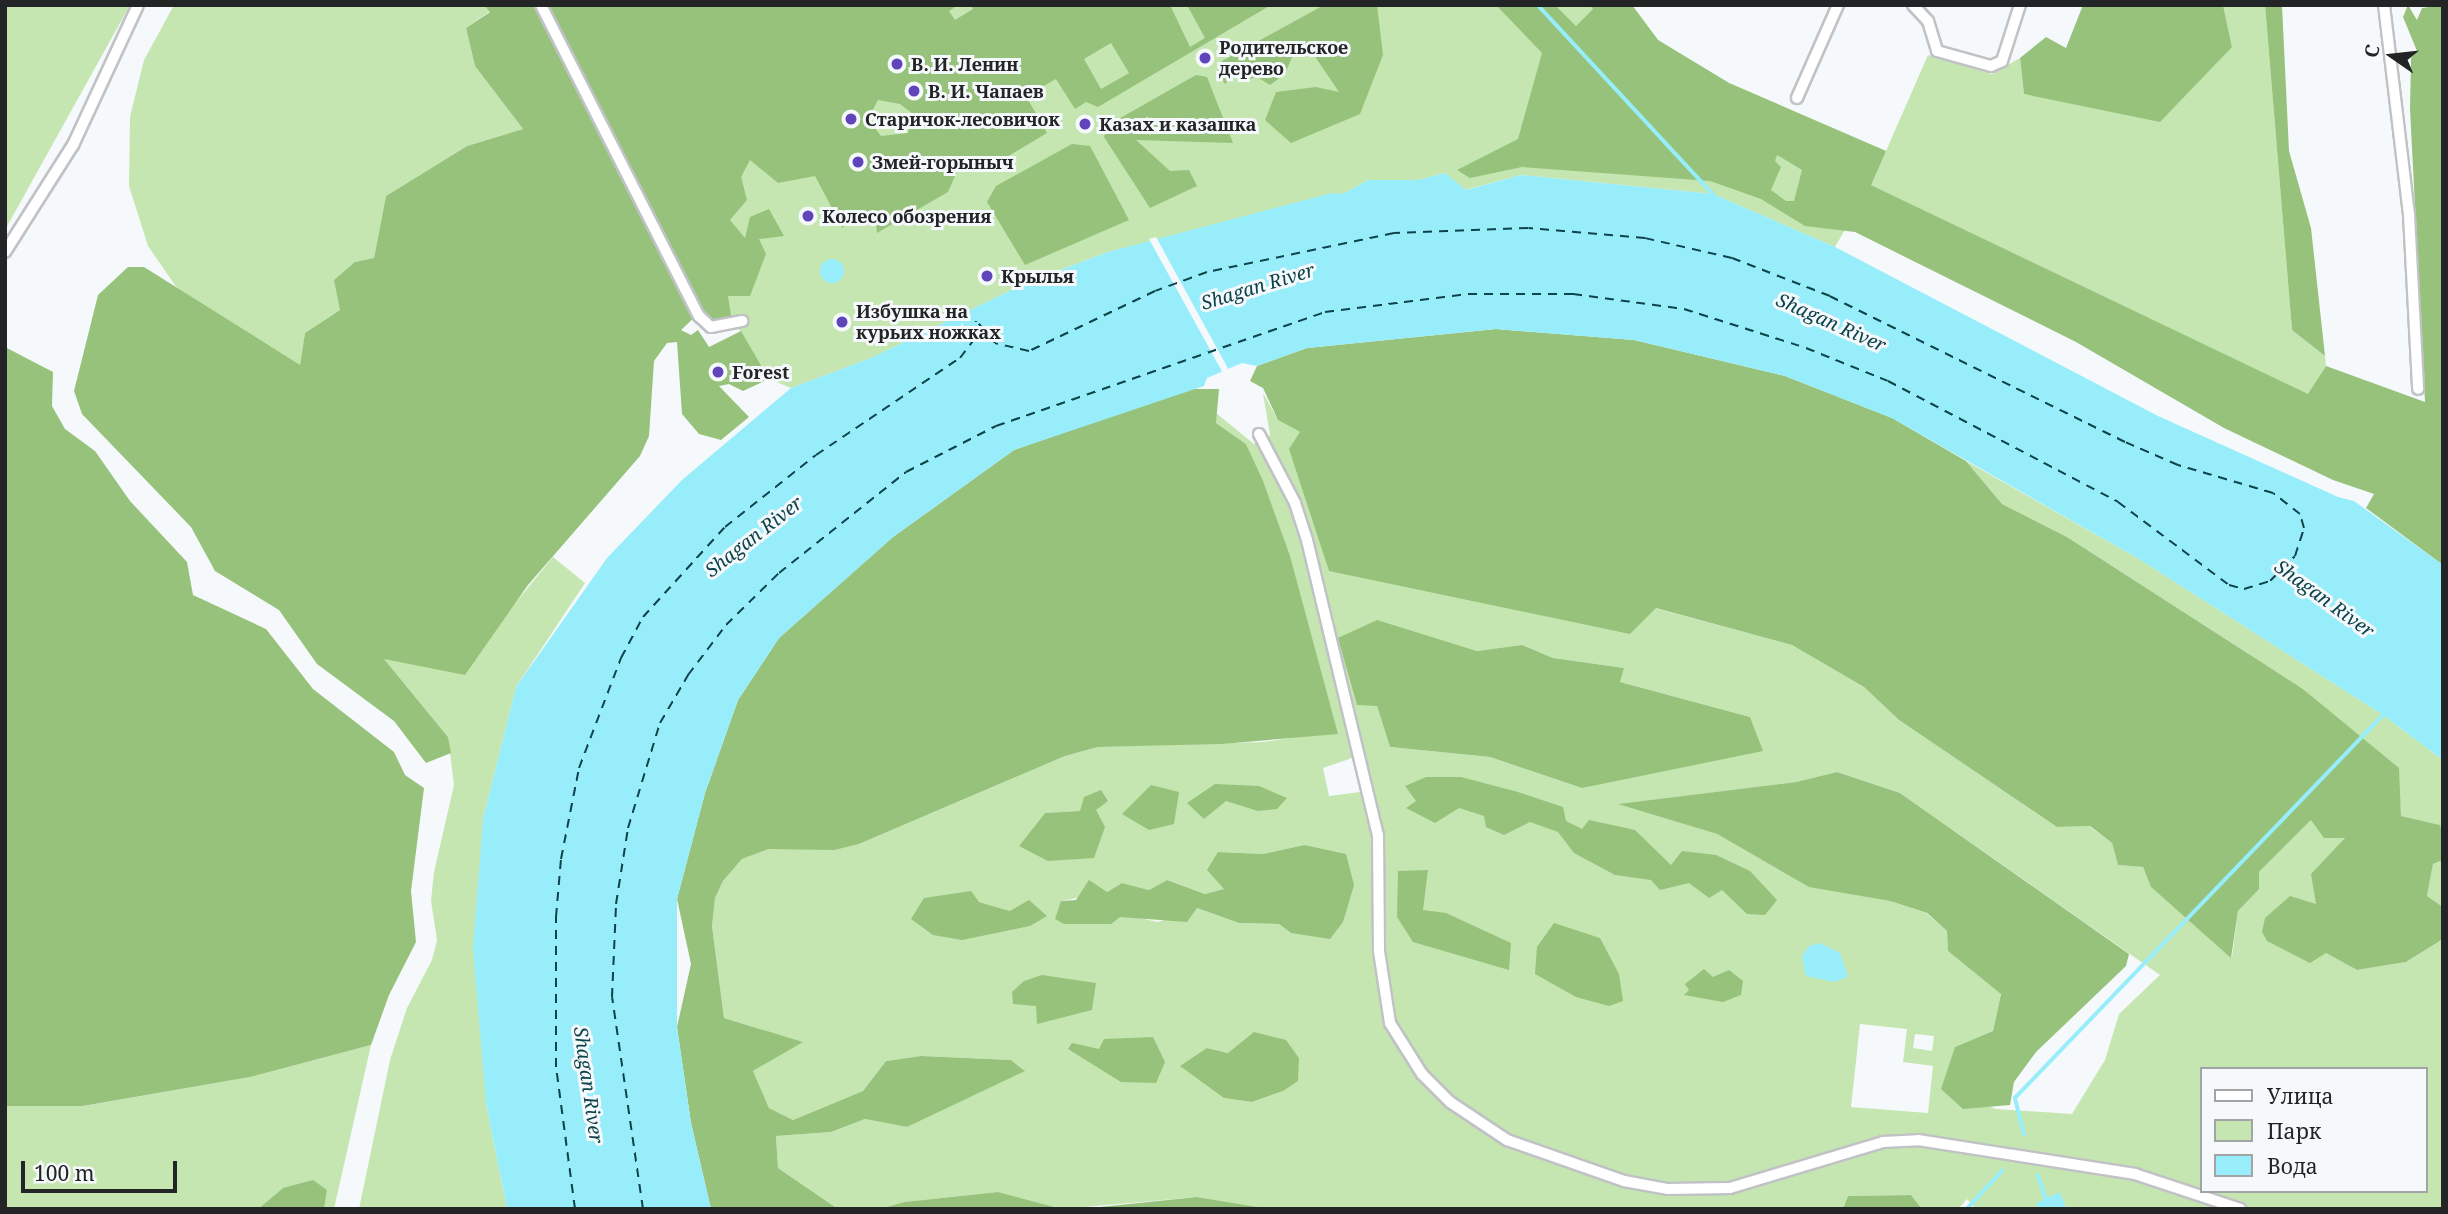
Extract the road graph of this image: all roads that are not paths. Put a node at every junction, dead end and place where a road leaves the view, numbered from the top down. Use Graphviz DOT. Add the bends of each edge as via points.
graph roads {
  1 [pos="138,5"];
  2 [pos="541,5"];
  3 [pos="1838,5"];
  4 [pos="1913,5"];
  5 [pos="2020,5"];
  6 [pos="2384,5"];
  7 [pos="1797,98"];
  8 [pos="5,252"];
  9 [pos="742,321"];
  10 [pos="2418,389"];
  11 [pos="1259,434"];
  12 [pos="2240,1209"];
  1 -- 8 [label="street" via="73,145"];
  2 -- 9 [label="street" via="699,316 712,327"];
  3 -- 7 [label="street"];
  4 -- 5 [label="street" via="1928,21 1937,51 1991,66 2002,61"];
  6 -- 10 [label="street" via="2409,215"];
  11 -- 12 [label="street" via="1295,503 1307,540 1378,835 1379,951 1382,995 1390,1023 1415,1064 1450,1102 1507,1140 1624,1181 1668,1189 1730,1188 1863,1147 1910,1140 2135,1174"];
}
